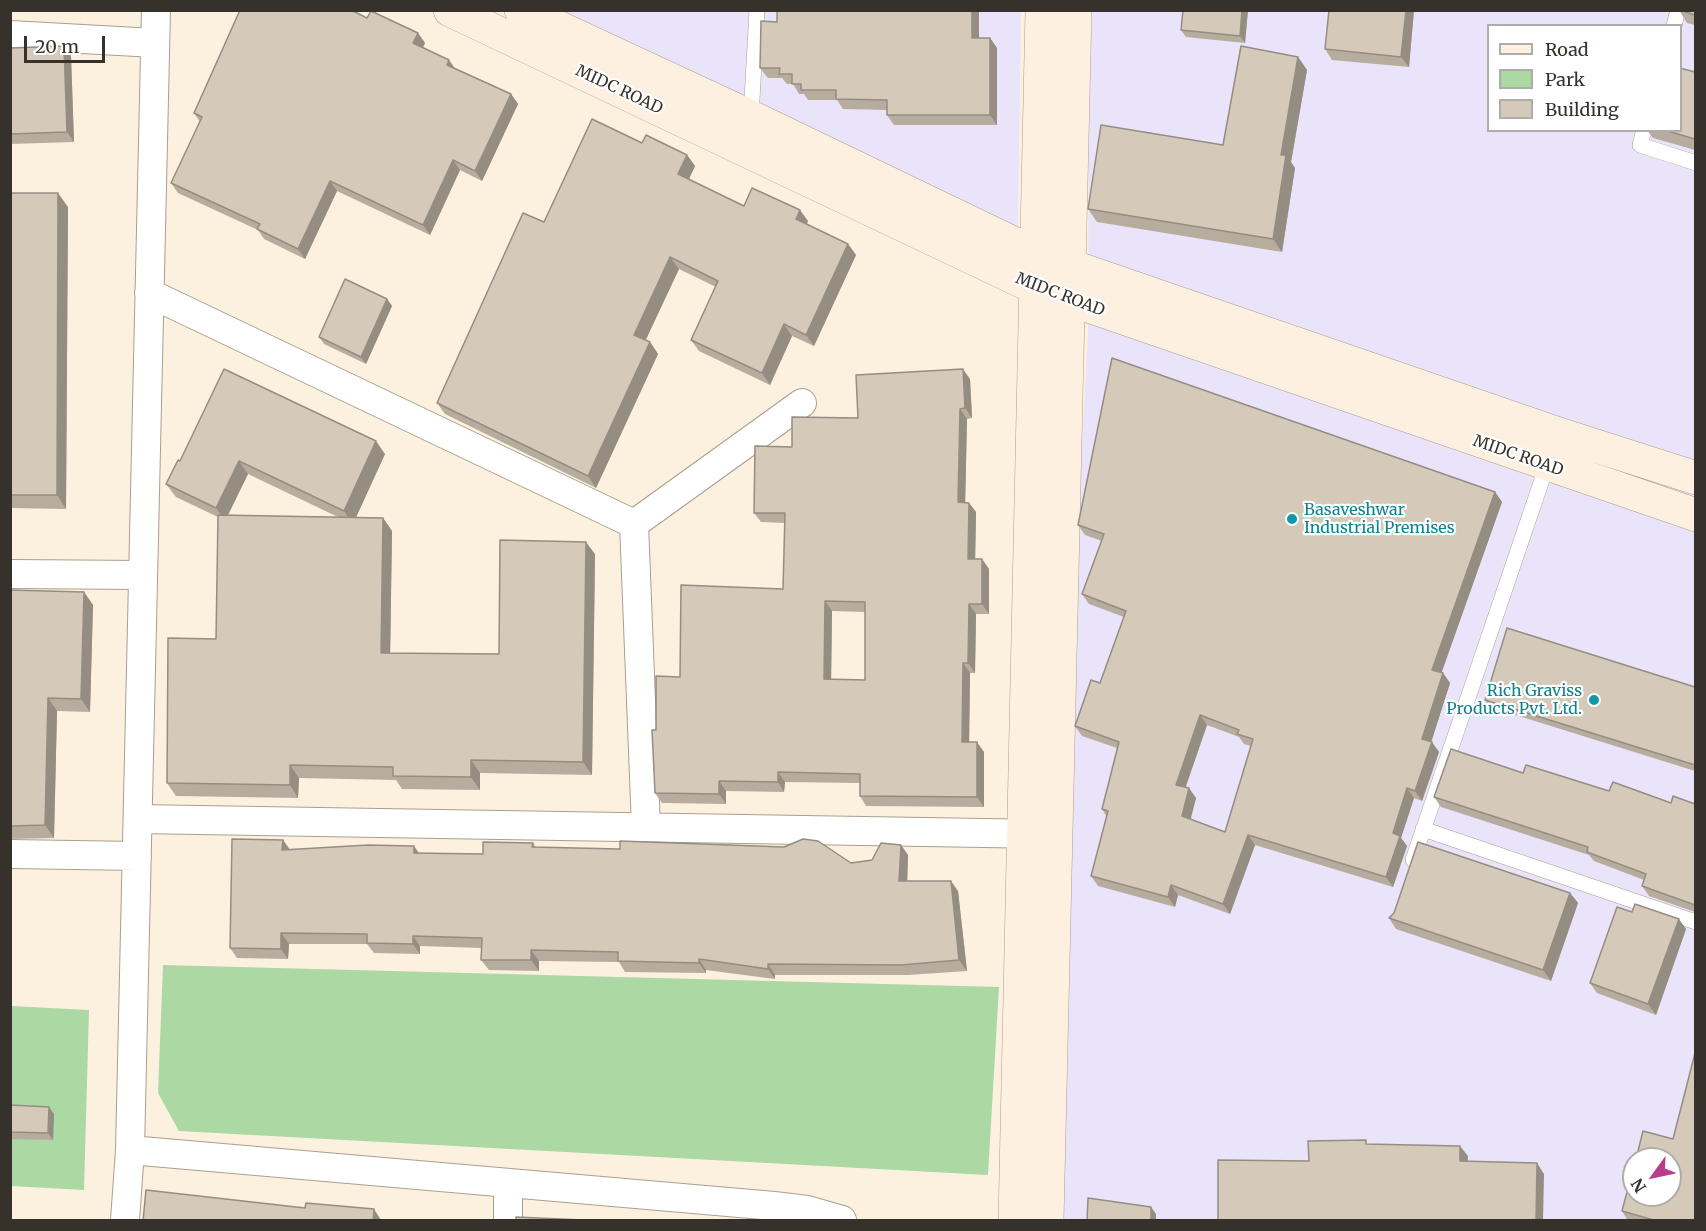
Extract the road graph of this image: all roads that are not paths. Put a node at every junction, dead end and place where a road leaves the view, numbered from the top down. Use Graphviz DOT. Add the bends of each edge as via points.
graph roads {
  1 [pos="156,10"];
  2 [pos="450,10"];
  3 [pos="521,10"];
  4 [pos="757,10"];
  5 [pos="1042,10"];
  6 [pos="1075,10"];
  7 [pos="10,35"];
  8 [pos="155,43"];
  9 [pos="751,117"];
  10 [pos="1643,132"];
  11 [pos="1695,163"];
  12 [pos="1036,254"];
  13 [pos="1069,266"];
  14 [pos="1036,288"];
  15 [pos="149,293"];
  16 [pos="1068,301"];
  17 [pos="1234,339"];
  18 [pos="802,403"];
  19 [pos="1559,434"];
  20 [pos="1547,466"];
  21 [pos="1695,478"];
  22 [pos="1695,515"];
  23 [pos="634,524"];
  24 [pos="10,573"];
  25 [pos="143,575"];
  26 [pos="138,819"];
  27 [pos="646,827"];
  28 [pos="1423,829"];
  29 [pos="1024,834"];
  30 [pos="1056,835"];
  31 [pos="10,854"];
  32 [pos="137,856"];
  33 [pos="1406,880"];
  34 [pos="1695,922"];
  35 [pos="130,1150"];
  36 [pos="508,1183"];
  37 [pos="755,1213"];
  38 [pos="125,1221"];
  39 [pos="508,1221"];
  40 [pos="842,1221"];
  41 [pos="1015,1221"];
  42 [pos="1047,1221"];
  1 -- 8 [label="street"];
  2 -- 14 [label="main road, MIDC ROAD"];
  3 -- 9 [label="main road, MIDC ROAD"];
  4 -- 9 [label="lane"];
  5 -- 12 [label="main road"];
  6 -- 13 [label="main road"];
  7 -- 8 [label="street"];
  8 -- 15 [label="street"];
  9 -- 12 [label="main road, MIDC ROAD"];
  10 -- 11 [label="lane" via="1640,145"];
  12 -- 13 [label="main road, MIDC ROAD"];
  12 -- 14 [label="main road"];
  13 -- 16 [label="main road"];
  13 -- 17 [label="main road, MIDC ROAD"];
  14 -- 16 [label="main road, MIDC ROAD"];
  14 -- 29 [label="main road"];
  15 -- 23 [label="street"];
  15 -- 25 [label="street"];
  16 -- 17 [label="main road, MIDC ROAD"];
  16 -- 30 [label="main road"];
  17 -- 19 [label="main road, MIDC ROAD"];
  17 -- 20 [label="main road, MIDC ROAD"];
  18 -- 23 [label="street"];
  19 -- 20 [label="lane"];
  19 -- 21 [label="main road, MIDC ROAD"];
  20 -- 22 [label="main road, MIDC ROAD"];
  20 -- 28 [label="lane"];
  23 -- 27 [label="street"];
  24 -- 25 [label="street"];
  25 -- 26 [label="street"];
  26 -- 27 [label="street"];
  26 -- 32 [label="street"];
  27 -- 29 [label="street"];
  28 -- 33 [label="lane"];
  28 -- 34 [label="lane"];
  29 -- 30 [label="street"];
  29 -- 41 [label="main road"];
  30 -- 42 [label="main road"];
  31 -- 32 [label="street"];
  32 -- 35 [label="street"];
  35 -- 36 [label="street"];
  35 -- 38 [label="street"];
  36 -- 37 [label="street"];
  36 -- 39 [label="street"];
  37 -- 40 [label="street" via="807,1210"];
}
